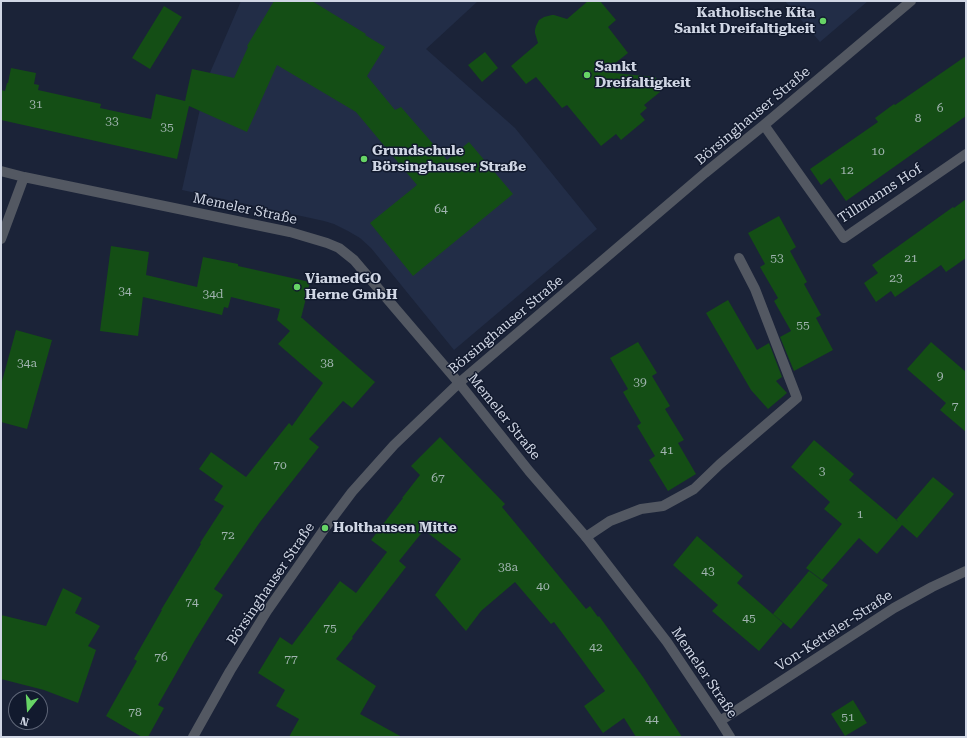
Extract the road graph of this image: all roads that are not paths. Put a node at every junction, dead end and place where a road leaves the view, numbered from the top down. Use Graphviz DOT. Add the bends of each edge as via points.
graph roads {
  1 [pos="911,1"];
  2 [pos="764,125"];
  3 [pos="966,154"];
  4 [pos="1,171"];
  5 [pos="24,177"];
  6 [pos="1,239"];
  7 [pos="739,258"];
  8 [pos="459,383"];
  9 [pos="586,538"];
  10 [pos="966,571"];
  11 [pos="720,721"];
  12 [pos="193,737"];
  13 [pos="730,737"];
  1 -- 2 [label="street, Börsinghauser Straße"];
  2 -- 3 [label="street, Tillmanns Hof" via="844,238"];
  2 -- 8 [label="street, Börsinghauser Straße"];
  4 -- 5 [label="street, Memeler Straße"];
  5 -- 6 [label="street"];
  5 -- 8 [label="street, Memeler Straße" via="290,232 338,248 354,260"];
  7 -- 9 [label="street" via="755,289 796,398 694,489 663,506 641,509 610,521"];
  8 -- 9 [label="street, Memeler Straße"];
  8 -- 12 [label="street, Börsinghauser Straße" via="394,445 352,492 267,611"];
  9 -- 11 [label="street, Memeler Straße" via="667,642"];
  10 -- 11 [label="street, Von-Ketteler-Straße" via="894,608"];
  11 -- 13 [label="street, Memeler Straße"];
}
